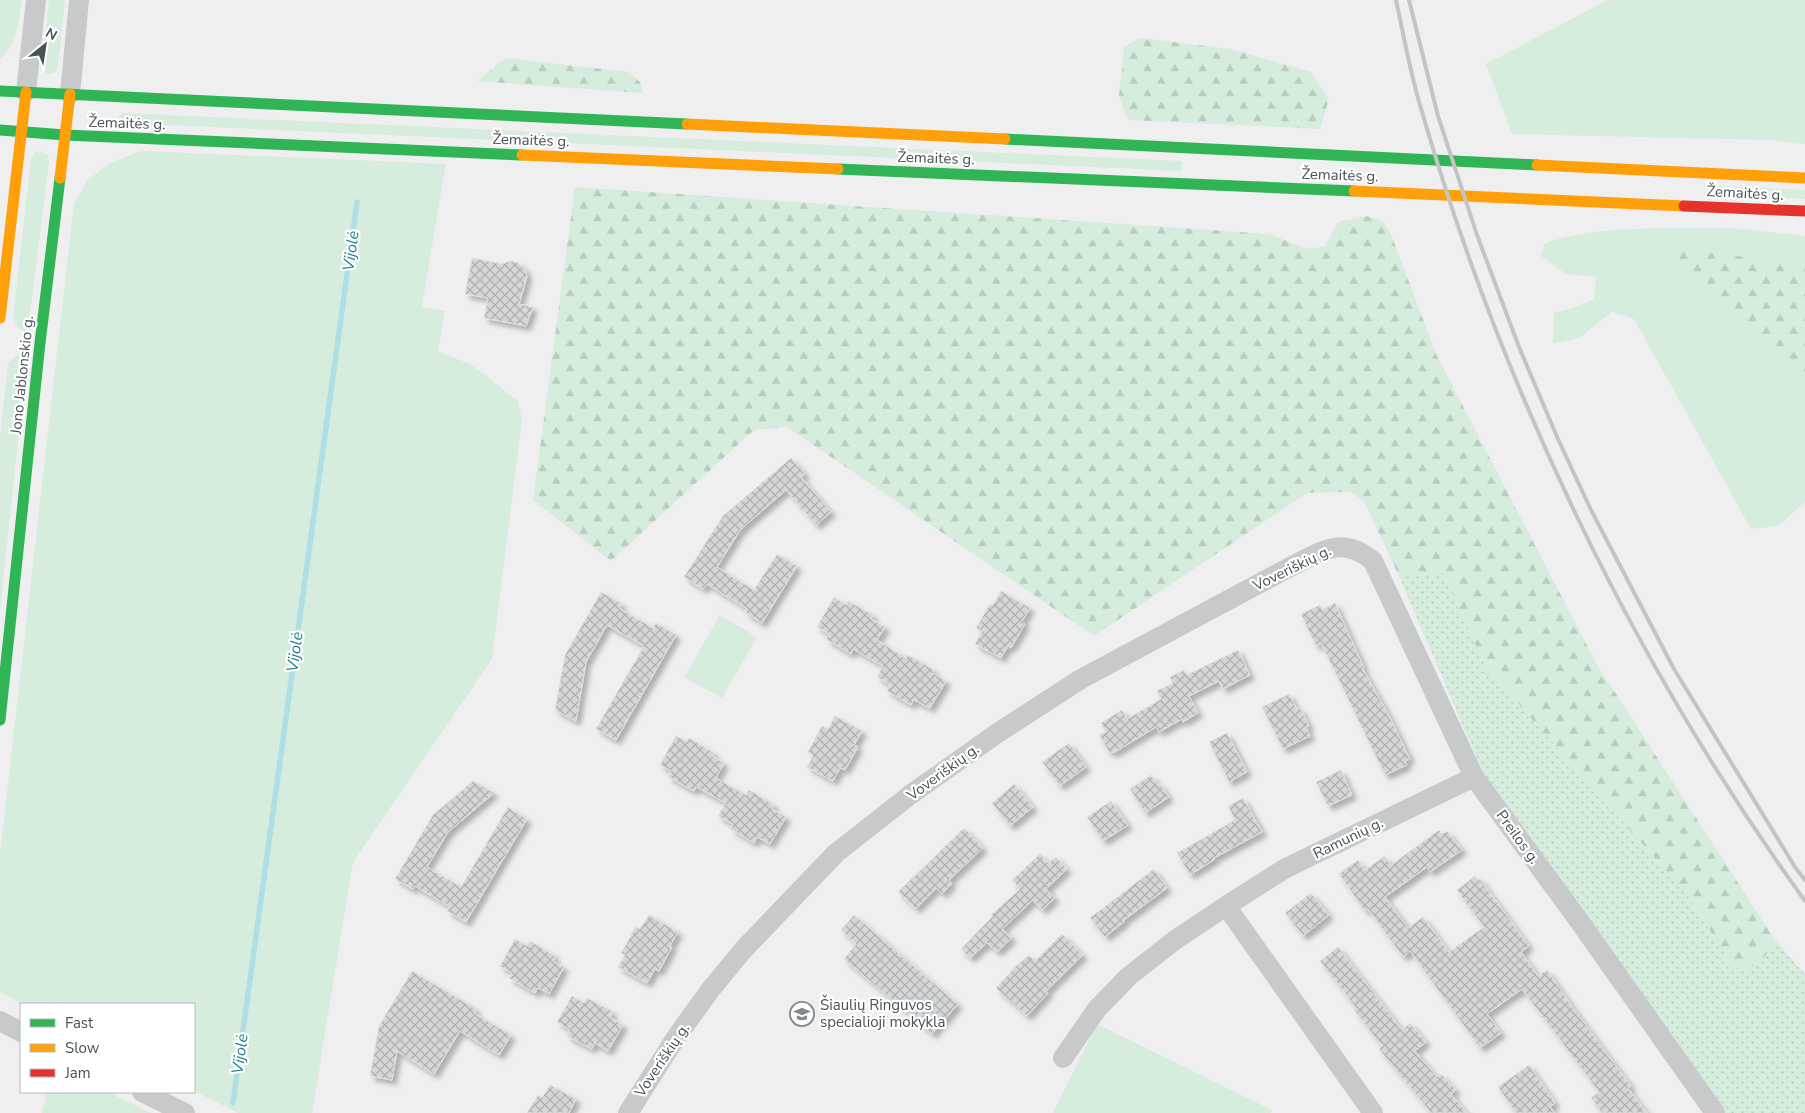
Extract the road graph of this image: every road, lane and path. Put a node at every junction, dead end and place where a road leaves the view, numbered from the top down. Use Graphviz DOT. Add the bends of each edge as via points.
graph roads {
  1 [pos="36,0"];
  2 [pos="79,0"];
  3 [pos="0,91"];
  4 [pos="26,92"];
  5 [pos="70,94"];
  6 [pos="0,130"];
  7 [pos="22,132"];
  8 [pos="65,135"];
  9 [pos="1805,178"];
  10 [pos="1805,211"];
  11 [pos="0,318"];
  12 [pos="1350,547"];
  13 [pos="0,720"];
  14 [pos="1474,777"];
  15 [pos="1226,906"];
  16 [pos="0,1021"];
  17 [pos="20,1031"];
  18 [pos="1063,1058"];
  19 [pos="144,1093"];
  20 [pos="1367,1111"];
  21 [pos="185,1113"];
  22 [pos="628,1113"];
  23 [pos="1715,1113"];
  1 -- 4 [label="street"];
  2 -- 5 [label="street"];
  3 -- 4 [label="main road, Žemaitės g."];
  4 -- 5 [label="main road, Žemaitės g."];
  4 -- 7 [label="main road, Jono Jablonskio g."];
  5 -- 8 [label="main road, Jono Jablonskio g."];
  5 -- 9 [label="main road, Žemaitės g."];
  6 -- 7 [label="main road, Žemaitės g."];
  7 -- 8 [label="main road, Žemaitės g."];
  7 -- 11 [label="main road, Jono Jablonskio g."];
  8 -- 10 [label="main road, Žemaitės g."];
  8 -- 13 [label="main road, Jono Jablonskio g."];
  12 -- 14 [label="street, Preilos g." via="1373,561"];
  12 -- 22 [label="street, Voveriškių g." via="1338,546 1292,566 1081,679 910,795 836,853 779,911 711,989"];
  14 -- 15 [label="street, Ramunių g." via="1286,868"];
  14 -- 23 [label="street, Preilos g."];
  15 -- 18 [label="street, Ramunių g." via="1174,940 1128,977 1097,1009"];
  15 -- 20 [label="street"];
  16 -- 17 [label="street"];
  19 -- 21 [label="street"];
}
